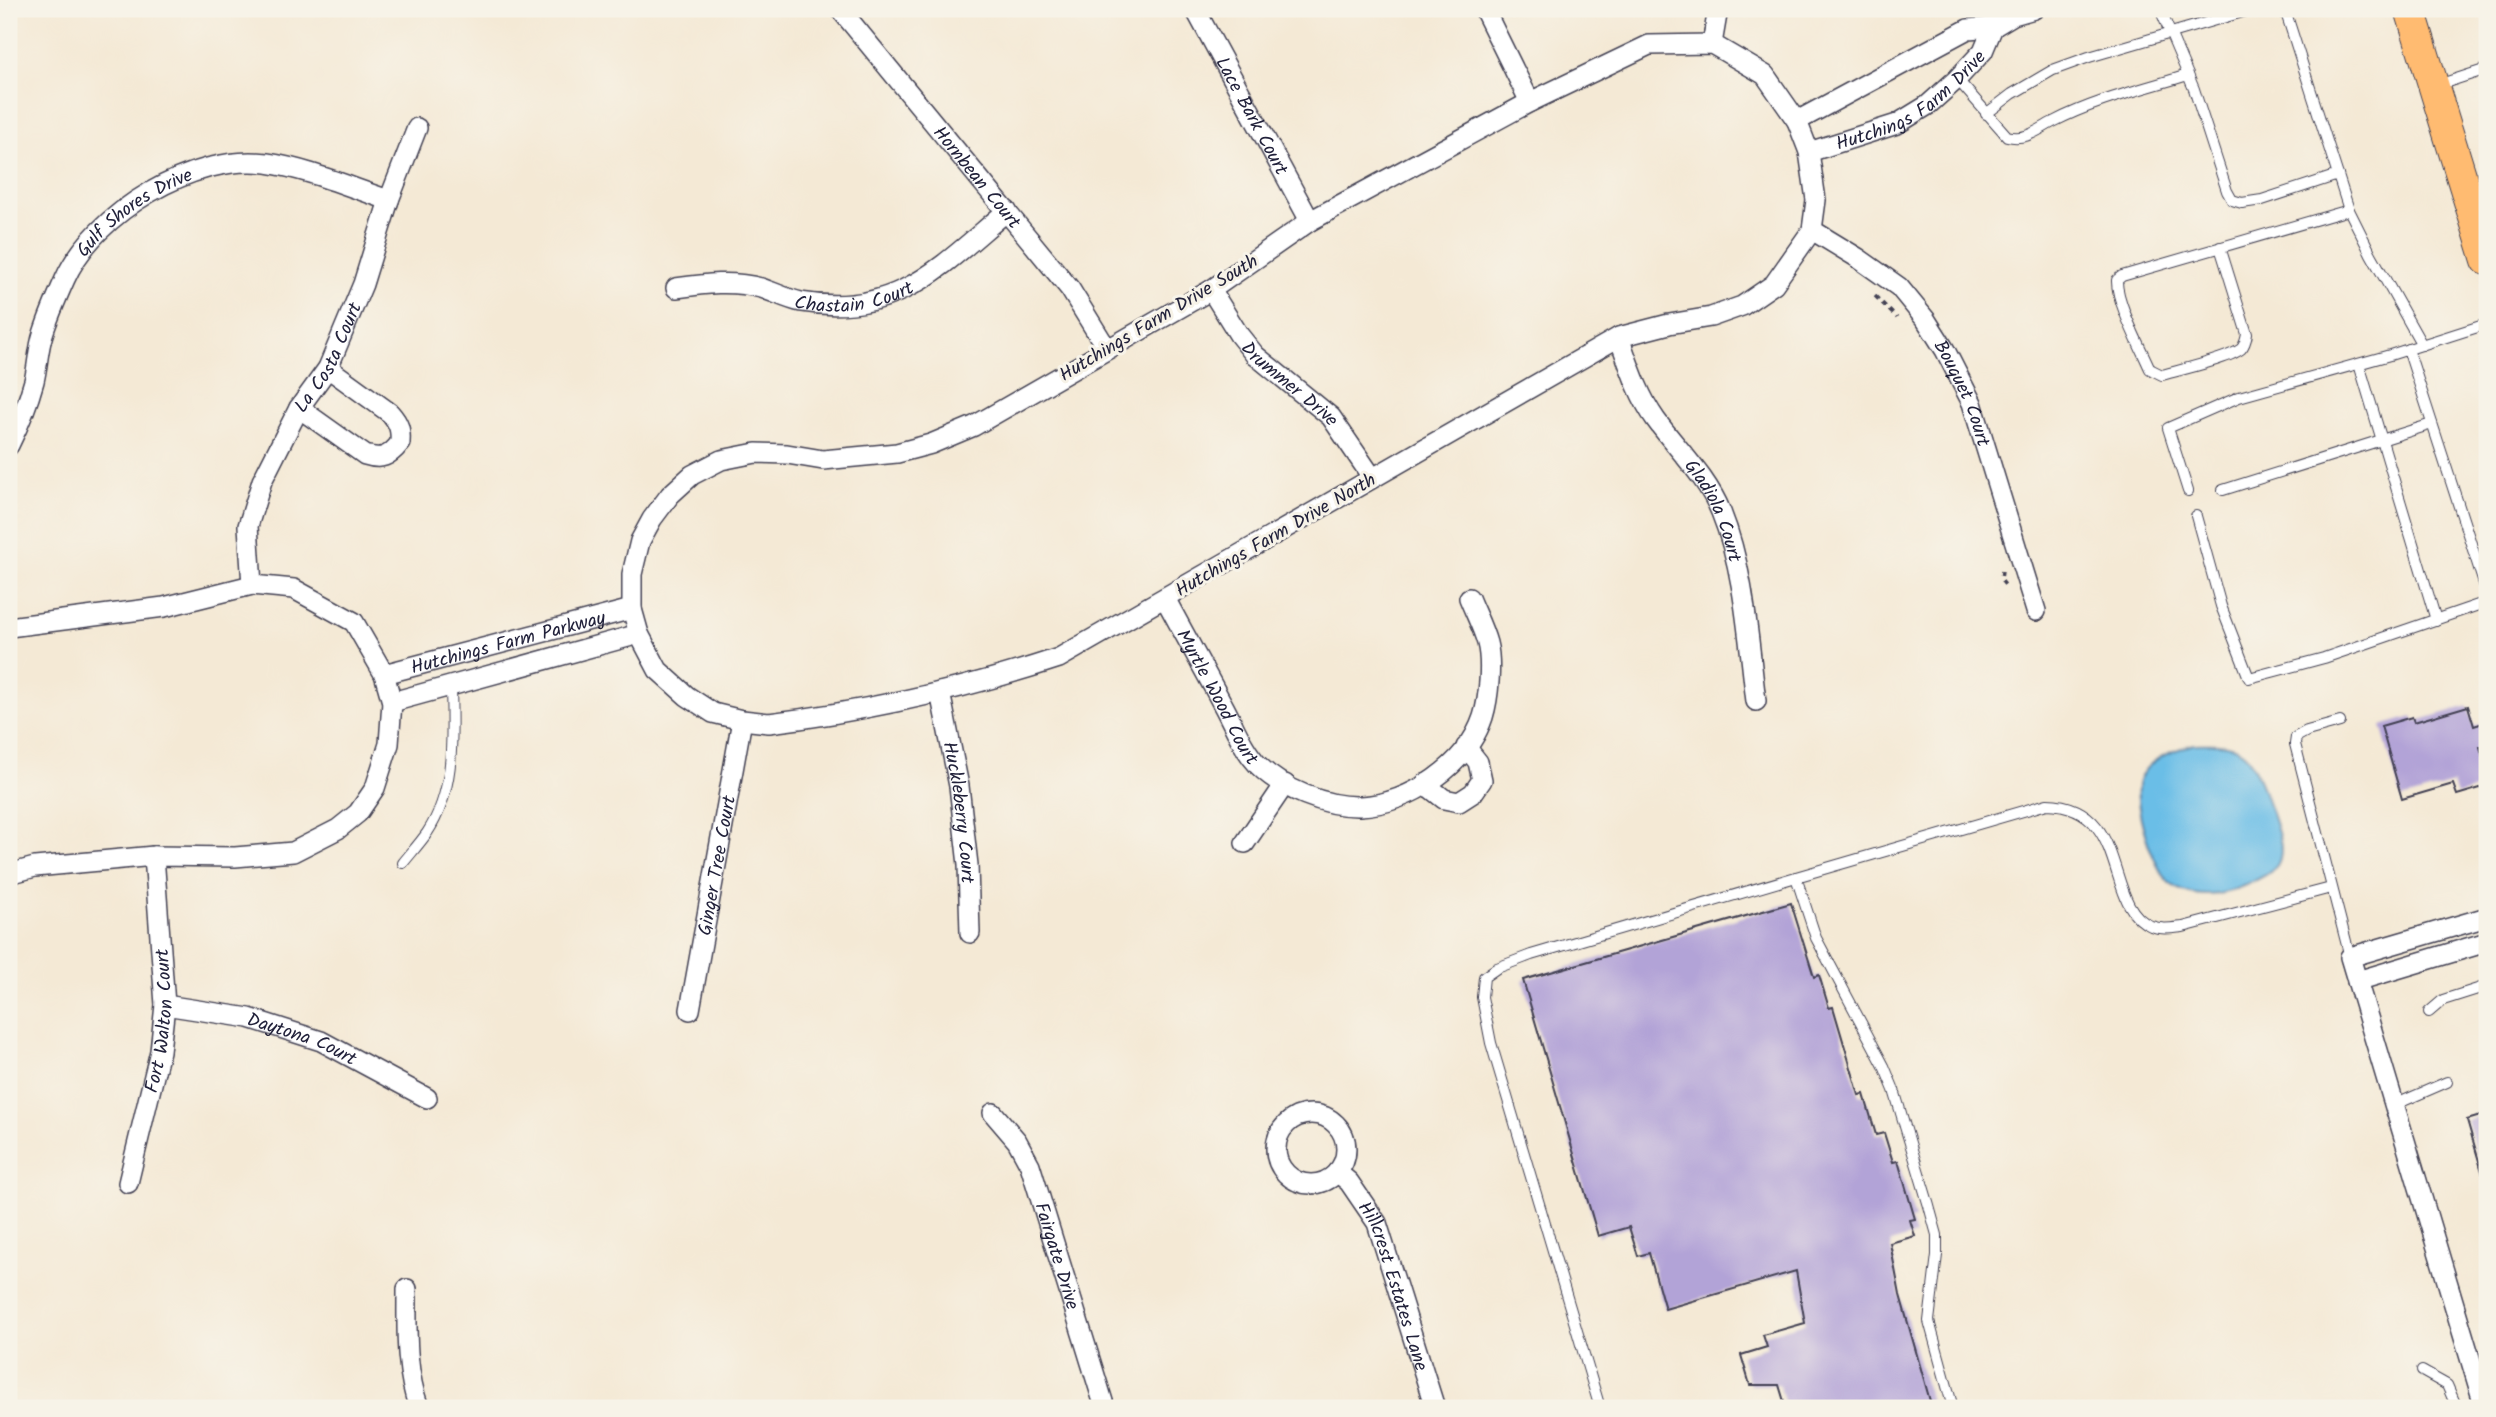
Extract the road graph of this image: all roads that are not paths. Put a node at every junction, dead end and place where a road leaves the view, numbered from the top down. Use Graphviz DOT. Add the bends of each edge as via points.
graph roads {
  1 [pos="840,9"];
  2 [pos="1195,9"];
  3 [pos="1484,9"];
  4 [pos="1718,9"];
  5 [pos="2034,9"];
  6 [pos="2160,9"];
  7 [pos="2253,9"];
  8 [pos="2283,9"];
  9 [pos="2410,9"];
  10 [pos="1993,27"];
  11 [pos="2171,32"];
  12 [pos="1712,44"];
  13 [pos="2487,69"];
  14 [pos="2189,75"];
  15 [pos="1957,79"];
  16 [pos="2434,86"];
  17 [pos="1530,102"];
  18 [pos="1986,114"];
  19 [pos="1797,121"];
  20 [pos="417,128"];
  21 [pos="1809,152"];
  22 [pos="2338,175"];
  23 [pos="389,200"];
  24 [pos="2348,209"];
  25 [pos="1007,211"];
  26 [pos="1310,221"];
  27 [pos="1812,230"];
  28 [pos="2220,247"];
  29 [pos="2487,260"];
  30 [pos="676,288"];
  31 [pos="1211,290"];
  32 [pos="2487,324"];
  33 [pos="1619,337"];
  34 [pos="2422,345"];
  35 [pos="1107,349"];
  36 [pos="2408,349"];
  37 [pos="2359,364"];
  38 [pos="328,368"];
  39 [pos="299,408"];
  40 [pos="2432,424"];
  41 [pos="2381,440"];
  42 [pos="9,445"];
  43 [pos="1372,477"];
  44 [pos="2223,490"];
  45 [pos="2188,491"];
  46 [pos="2196,516"];
  47 [pos="252,585"];
  48 [pos="2487,593"];
  49 [pos="1165,598"];
  50 [pos="1469,598"];
  51 [pos="2487,601"];
  52 [pos="632,608"];
  53 [pos="2036,611"];
  54 [pos="2436,620"];
  55 [pos="9,627"];
  56 [pos="639,634"];
  57 [pos="384,674"];
  58 [pos="451,686"];
  59 [pos="940,692"];
  60 [pos="1756,701"];
  61 [pos="392,702"];
  62 [pos="742,720"];
  63 [pos="2340,722"];
  64 [pos="1466,747"];
  65 [pos="1285,784"];
  66 [pos="1425,784"];
  67 [pos="1245,844"];
  68 [pos="154,856"];
  69 [pos="403,863"];
  70 [pos="9,874"];
  71 [pos="1796,877"];
  72 [pos="2330,888"];
  73 [pos="2487,917"];
  74 [pos="970,933"];
  75 [pos="2487,942"];
  76 [pos="2350,957"];
  77 [pos="2357,981"];
  78 [pos="2487,986"];
  79 [pos="165,1005"];
  80 [pos="690,1010"];
  81 [pos="2429,1012"];
  82 [pos="2447,1082"];
  83 [pos="427,1098"];
  84 [pos="2394,1105"];
  85 [pos="993,1113"];
  86 [pos="1337,1172"];
  87 [pos="128,1183"];
  88 [pos="407,1289"];
  89 [pos="2422,1371"];
  90 [pos="419,1408"];
  91 [pos="1105,1408"];
  92 [pos="1435,1408"];
  93 [pos="1600,1408"];
  94 [pos="1953,1408"];
  95 [pos="2457,1408"];
  96 [pos="2485,1408"];
  1 -- 25 [label="street, Hornbean Court"];
  2 -- 26 [label="street, Lace Bark Court"];
  3 -- 17 [label="street"];
  4 -- 12 [label="street"];
  5 -- 10 [label="street, Hutchings Farm Drive"];
  6 -- 11 [label="lane"];
  7 -- 11 [label="lane"];
  8 -- 22 [label="lane"];
  9 -- 16 [label="main road"];
  10 -- 15 [label="street, Hutchings Farm Drive" via="1983,51"];
  10 -- 19 [label="street, Hutchings Farm Drive" via="1968,29"];
  11 -- 14 [label="lane"];
  11 -- 18 [label="lane" via="2053,70"];
  12 -- 17 [label="street, Hutchings Farm Drive South" via="1649,45"];
  12 -- 19 [label="street" via="1765,75"];
  13 -- 16 [label="lane"];
  14 -- 18 [label="lane" via="2087,106 2016,139"];
  14 -- 22 [label="lane" via="2232,200 2262,200"];
  15 -- 18 [label="lane"];
  15 -- 21 [label="street, Hutchings Farm Drive" via="1897,124"];
  16 -- 29 [label="main road"];
  17 -- 26 [label="street, Hutchings Farm Drive South"];
  19 -- 21 [label="street, Hutchings Farm Drive North"];
  20 -- 23 [label="street, La Costa Court"];
  21 -- 27 [label="street, Hutchings Farm Drive North" via="1816,200"];
  22 -- 24 [label="lane"];
  23 -- 38 [label="street, La Costa Court" via="363,284"];
  23 -- 42 [label="street, Gulf Shores Drive" via="295,169 235,162 173,179 125,208 102,229 66,276 43,335 20,424"];
  24 -- 28 [label="lane"];
  24 -- 34 [label="lane"];
  25 -- 30 [label="street, Chastain Court" via="926,279 884,299 835,307 721,282"];
  25 -- 35 [label="street, Hornbean Court" via="1070,289"];
  26 -- 31 [label="street, Hutchings Farm Drive South"];
  27 -- 33 [label="street, Hutchings Farm Drive North" via="1774,284 1742,306"];
  27 -- 53 [label="street, Bouquet Court" via="1899,287 1945,350 1972,402"];
  28 -- 28 [label="lane" via="2117,280 2122,302 2156,374 2230,354 2246,342"];
  31 -- 35 [label="street, Hutchings Farm Drive South"];
  31 -- 43 [label="street, Drummer Drive" via="1255,355 1331,417"];
  32 -- 34 [label="lane"];
  33 -- 43 [label="street, Hutchings Farm Drive North"];
  33 -- 60 [label="street, Gladiola Court" via="1654,419 1695,469 1720,510 1737,561"];
  34 -- 36 [label="lane"];
  35 -- 52 [label="street, Hutchings Farm Drive South" via="974,426 931,444 897,453 823,460 755,453 721,460 692,475 670,495 640,541 632,574"];
  36 -- 37 [label="lane"];
  36 -- 40 [label="lane"];
  37 -- 41 [label="lane"];
  37 -- 45 [label="lane" via="2239,397 2168,428"];
  38 -- 39 [label="street, La Costa Court"];
  38 -- 39 [label="street" via="390,413 398,422 400,443 386,457 365,455"];
  39 -- 47 [label="street, La Costa Court" via="262,481 248,526"];
  40 -- 41 [label="lane"];
  40 -- 48 [label="lane"];
  41 -- 44 [label="lane"];
  41 -- 54 [label="lane"];
  43 -- 49 [label="street, Hutchings Farm Drive North"];
  46 -- 54 [label="lane" via="2221,606 2249,678"];
  47 -- 55 [label="street" via="164,607"];
  47 -- 57 [label="street" via="294,589 354,622"];
  49 -- 59 [label="street, Hutchings Farm Drive North" via="1059,658"];
  49 -- 65 [label="street, Myrtle Wood Court" via="1241,741 1259,765"];
  50 -- 64 [label="street, Myrtle Wood Court" via="1488,645 1489,686 1482,718"];
  51 -- 54 [label="lane"];
  52 -- 56 [label="street, Hutchings Farm Drive North"];
  52 -- 57 [label="street, Hutchings Farm Parkway"];
  56 -- 58 [label="street, Hutchings Farm Parkway"];
  56 -- 62 [label="street, Hutchings Farm Drive North" via="658,670 687,696 712,713"];
  57 -- 61 [label="street"];
  58 -- 61 [label="street, Hutchings Farm Parkway"];
  58 -- 69 [label="lane" via="447,786 428,832"];
  59 -- 62 [label="street, Hutchings Farm Drive North" via="794,720"];
  59 -- 74 [label="street, Huckleberry Court" via="959,786"];
  61 -- 68 [label="street" via="389,744 375,788 358,813 338,829 293,852"];
  62 -- 80 [label="street, Ginger Tree Court"];
  63 -- 72 [label="lane" via="2307,731 2296,737 2295,744"];
  64 -- 66 [label="street, Myrtle Wood Court"];
  64 -- 66 [label="street" via="1478,762 1482,780 1473,793 1460,802 1444,799"];
  65 -- 66 [label="street, Myrtle Wood Court" via="1311,798 1359,806 1387,802"];
  65 -- 67 [label="street"];
  68 -- 70 [label="street" via="35,867"];
  68 -- 79 [label="street, Fort Walton Court"];
  71 -- 72 [label="lane" via="2028,809 2066,804 2093,822 2104,837 2125,897 2150,926 2183,927"];
  71 -- 93 [label="lane" via="1531,955 1484,977 1482,997 1491,1043"];
  71 -- 94 [label="lane" via="1816,938 1894,1090 1929,1206 1937,1235 1929,1321"];
  72 -- 76 [label="lane"];
  73 -- 76 [label="street"];
  75 -- 77 [label="street"];
  76 -- 77 [label="street"];
  77 -- 84 [label="street"];
  78 -- 81 [label="lane" via="2443,1000"];
  79 -- 83 [label="street, Daytona Court" via="249,1018 321,1041"];
  79 -- 87 [label="street, Fort Walton Court" via="160,1051"];
  82 -- 84 [label="lane"];
  84 -- 96 [label="street"];
  85 -- 91 [label="street, Fairgate Drive" via="1030,1165"];
  86 -- 92 [label="street, Hillcrest Estates Lane" via="1377,1223"];
  88 -- 90 [label="street" via="409,1371"];
  89 -- 95 [label="lane" via="2447,1385"];
}
